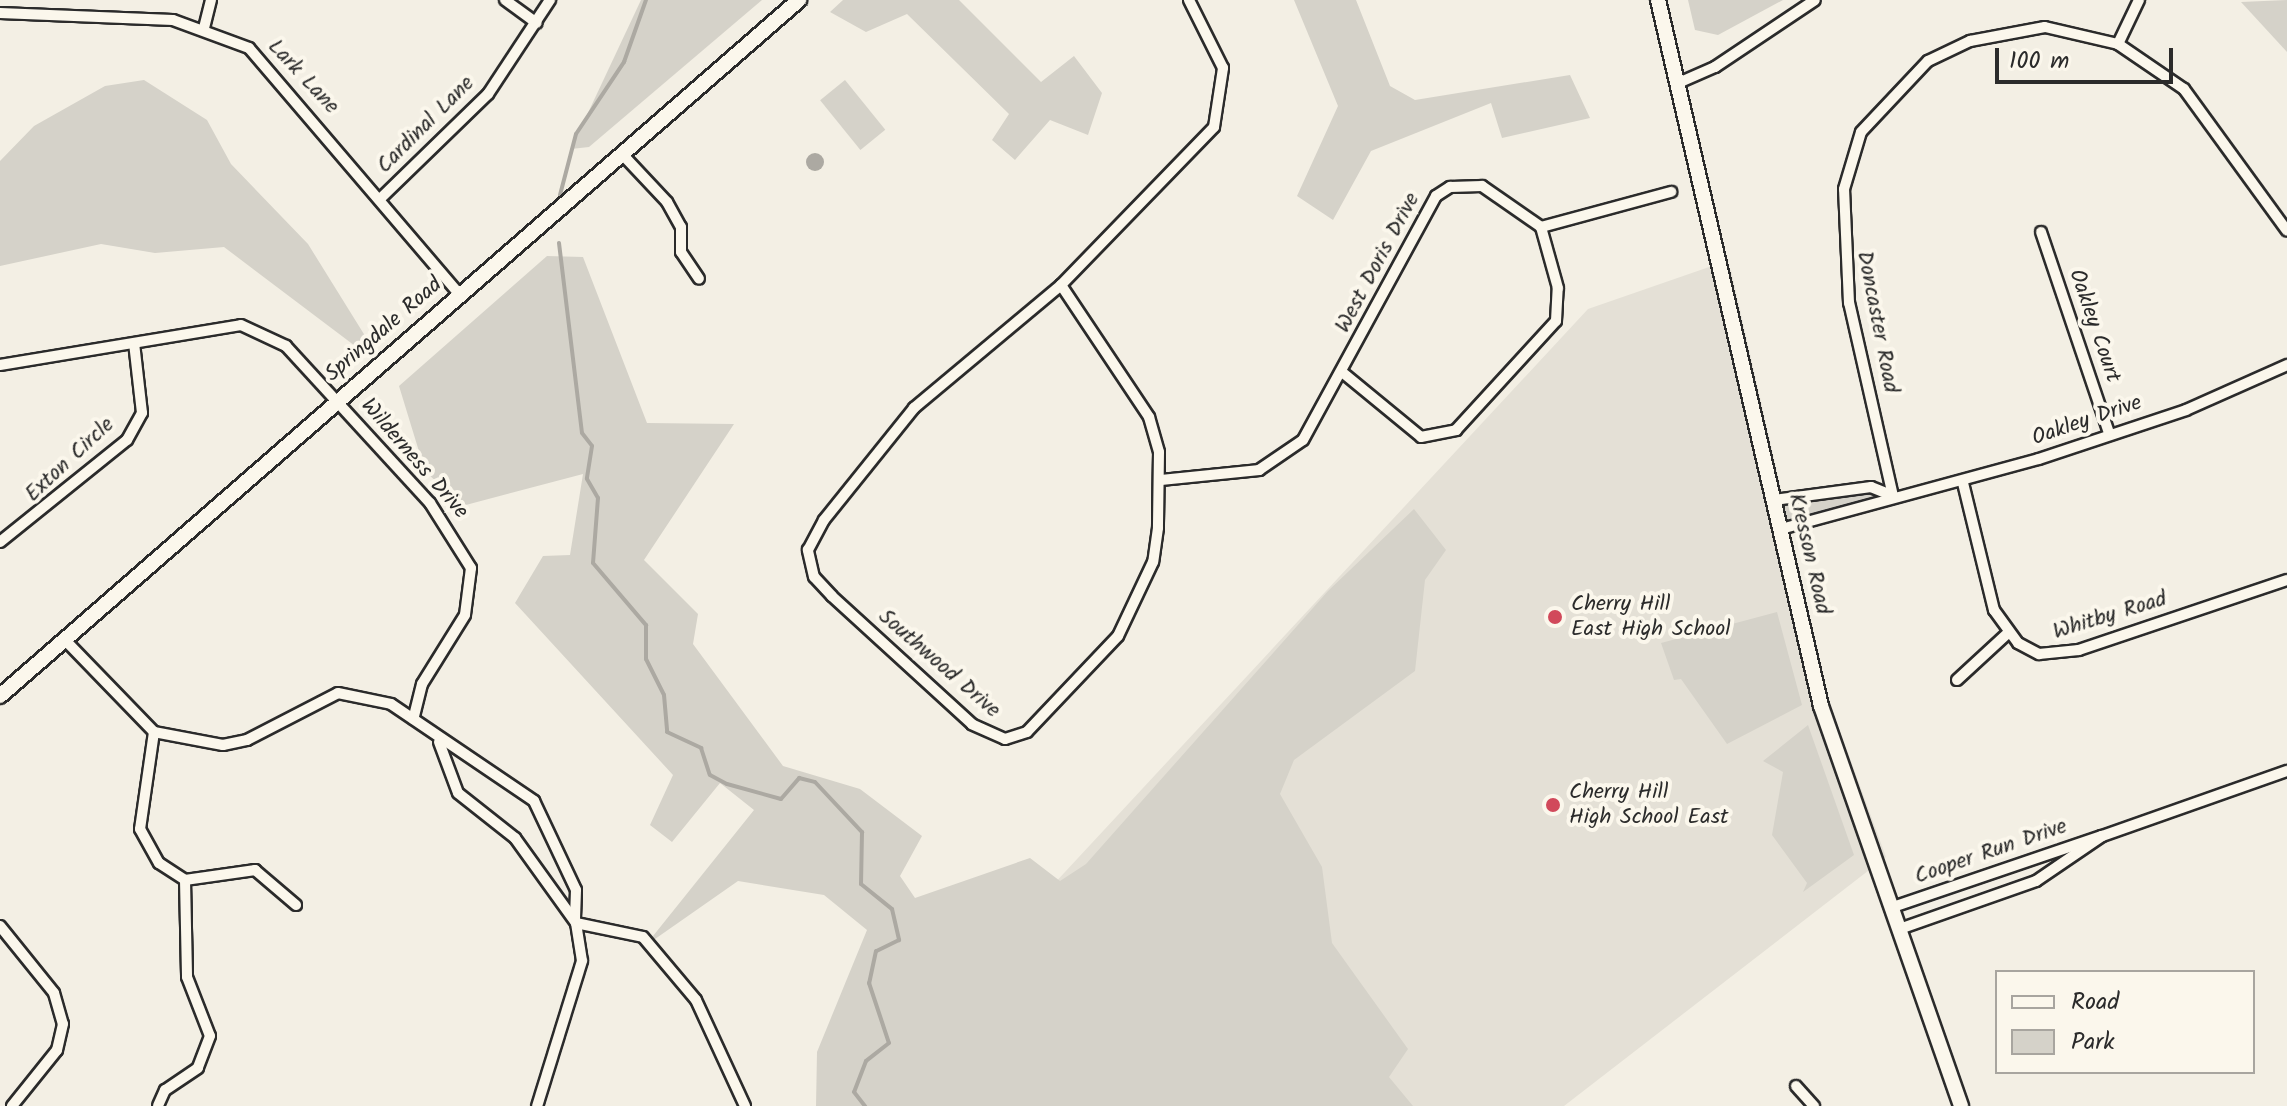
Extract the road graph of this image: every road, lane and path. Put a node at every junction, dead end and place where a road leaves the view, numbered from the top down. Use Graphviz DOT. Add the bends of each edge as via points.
graph roads {
  1 [pos="211,0"];
  2 [pos="505,0"];
  3 [pos="550,0"];
  4 [pos="799,0"];
  5 [pos="1189,0"];
  6 [pos="1658,0"];
  7 [pos="1815,0"];
  8 [pos="2139,0"];
  9 [pos="0,13"];
  10 [pos="537,23"];
  11 [pos="204,28"];
  12 [pos="2118,44"];
  13 [pos="1676,84"];
  14 [pos="622,154"];
  15 [pos="1671,192"];
  16 [pos="382,197"];
  17 [pos="1541,227"];
  18 [pos="2287,231"];
  19 [pos="2041,232"];
  20 [pos="699,279"];
  21 [pos="1061,285"];
  22 [pos="459,294"];
  23 [pos="134,343"];
  24 [pos="0,365"];
  25 [pos="2287,365"];
  26 [pos="1342,372"];
  27 [pos="337,401"];
  28 [pos="2109,433"];
  29 [pos="1161,480"];
  30 [pos="1963,483"];
  31 [pos="1893,496"];
  32 [pos="1774,500"];
  33 [pos="1781,529"];
  34 [pos="0,542"];
  35 [pos="2287,580"];
  36 [pos="2008,633"];
  37 [pos="65,640"];
  38 [pos="1957,680"];
  39 [pos="0,696"];
  40 [pos="413,719"];
  41 [pos="154,732"];
  42 [pos="439,742"];
  43 [pos="2287,771"];
  44 [pos="2102,836"];
  45 [pos="185,880"];
  46 [pos="296,905"];
  47 [pos="1893,907"];
  48 [pos="576,921"];
  49 [pos="0,926"];
  50 [pos="1900,929"];
  51 [pos="1796,1086"];
  52 [pos="12,1106"];
  53 [pos="158,1106"];
  54 [pos="537,1106"];
  55 [pos="745,1106"];
  56 [pos="1814,1106"];
  57 [pos="1961,1106"];
  1 -- 11 [label="street"];
  2 -- 10 [label="street"];
  3 -- 10 [label="street, Cardinal Lane"];
  4 -- 14 [label="street, Springdale Road"];
  5 -- 21 [label="street, Southwood Drive" via="1223,68 1218,119 1199,148"];
  6 -- 13 [label="street, Kresson Road"];
  7 -- 13 [label="street" via="1715,67"];
  8 -- 12 [label="street"];
  9 -- 11 [label="street, Lark Lane" via="173,20"];
  10 -- 16 [label="street, Cardinal Lane" via="488,94"];
  11 -- 16 [label="street, Lark Lane" via="249,48 277,72"];
  12 -- 18 [label="street, Doncaster Road" via="2184,89"];
  12 -- 31 [label="street, Doncaster Road" via="2045,27 1970,41 1928,61 1861,132 1844,189 1842,260"];
  13 -- 32 [label="street, Kresson Road"];
  14 -- 20 [label="street" via="667,202 681,227 681,252"];
  14 -- 22 [label="street, Springdale Road"];
  15 -- 17 [label="street"];
  16 -- 22 [label="street, Lark Lane"];
  17 -- 26 [label="street, West Doris Drive" via="1482,186 1450,187 1436,196"];
  17 -- 26 [label="street" via="1558,288 1556,321 1456,430 1421,437"];
  19 -- 28 [label="street, Oakley Court"];
  21 -- 29 [label="street, Southwood Drive" via="1149,417"];
  21 -- 29 [label="street, Southwood Drive" via="914,408 819,528 808,550 814,577 972,724 992,737 1017,738 1124,626 1153,562"];
  22 -- 27 [label="street, Springdale Road"];
  23 -- 24 [label="street"];
  23 -- 27 [label="street" via="241,325 266,331"];
  23 -- 34 [label="street, Exton Circle" via="142,413 127,440"];
  25 -- 28 [label="street, Oakley Drive" via="2186,410"];
  26 -- 29 [label="street, West Doris Drive" via="1303,440 1274,461 1232,476"];
  27 -- 37 [label="street, Springdale Road"];
  27 -- 40 [label="street, Wilderness Drive" via="430,503 471,568 465,615 422,684"];
  28 -- 30 [label="street, Oakley Drive"];
  30 -- 31 [label="street, Oakley Drive"];
  30 -- 36 [label="street" via="1994,610"];
  31 -- 32 [label="street" via="1871,487"];
  31 -- 33 [label="street" via="1875,509"];
  32 -- 33 [label="street, Kresson Road"];
  33 -- 47 [label="street, Kresson Road" via="1821,706"];
  35 -- 36 [label="street, Whitby Road" via="2053,656"];
  36 -- 38 [label="street"];
  37 -- 39 [label="street, Springdale Road"];
  37 -- 41 [label="street"];
  40 -- 41 [label="street" via="355,691 338,693 247,740 223,745"];
  40 -- 42 [label="street"];
  41 -- 45 [label="street" via="140,829 159,863"];
  42 -- 48 [label="street" via="458,793 515,838"];
  42 -- 48 [label="street" via="460,747 534,801 576,890"];
  43 -- 44 [label="street, Cooper Run Drive"];
  44 -- 47 [label="street, Cooper Run Drive"];
  44 -- 50 [label="street, Cooper Run Drive" via="2036,881"];
  45 -- 46 [label="street" via="255,870"];
  45 -- 53 [label="street" via="187,977 210,1036 198,1068 165,1090"];
  47 -- 50 [label="street, Kresson Road"];
  48 -- 54 [label="street" via="582,961"];
  48 -- 55 [label="street" via="643,937 696,1000"];
  49 -- 52 [label="street" via="62,1012 57,1050"];
  50 -- 57 [label="street, Kresson Road"];
  51 -- 56 [label="street"];
}
